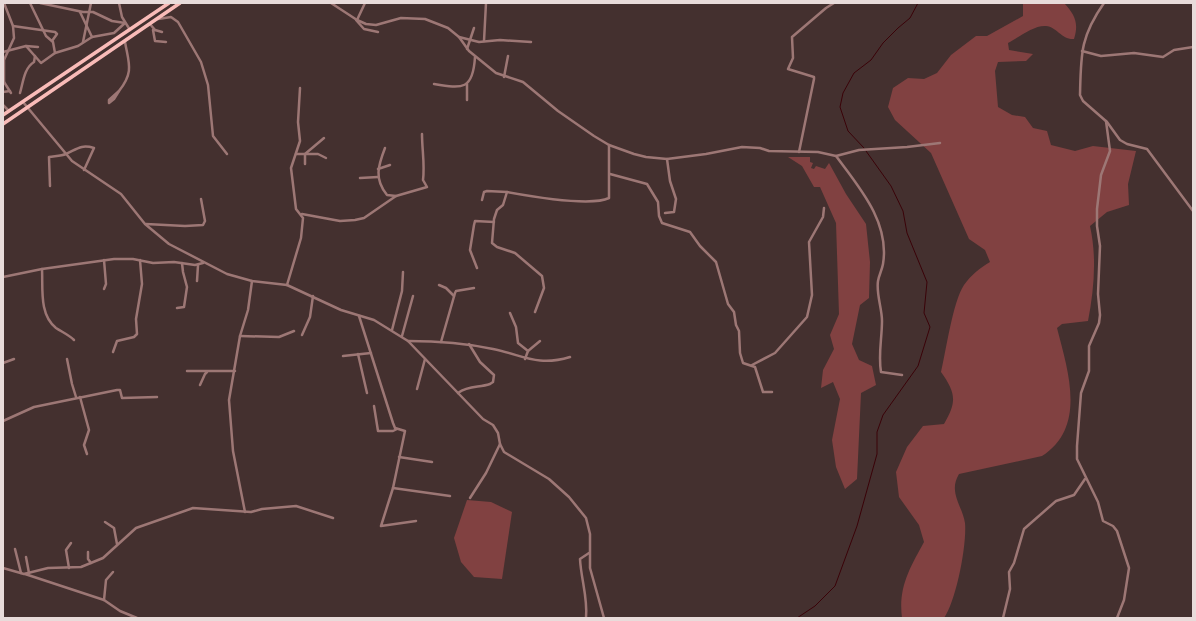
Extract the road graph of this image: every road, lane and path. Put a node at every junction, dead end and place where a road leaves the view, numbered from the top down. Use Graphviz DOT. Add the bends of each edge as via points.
graph roads {
  1 [pos="4,3"];
  2 [pos="30,3"];
  3 [pos="40,3"];
  4 [pos="91,3"];
  5 [pos="119,3"];
  6 [pos="180,3"];
  7 [pos="331,3"];
  8 [pos="365,3"];
  9 [pos="486,3"];
  10 [pos="834,3"];
  11 [pos="1104,3"];
  12 [pos="167,4"];
  13 [pos="80,11"];
  14 [pos="89,12"];
  15 [pos="156,20"];
  16 [pos="356,20"];
  17 [pos="125,23"];
  18 [pos="86,24"];
  19 [pos="150,24"];
  20 [pos="12,26"];
  21 [pos="474,28"];
  22 [pos="42,30"];
  23 [pos="130,30"];
  24 [pos="154,30"];
  25 [pos="162,32"];
  26 [pos="378,32"];
  27 [pos="92,37"];
  28 [pos="459,37"];
  29 [pos="52,41"];
  30 [pos="471,41"];
  31 [pos="484,41"];
  32 [pos="83,42"];
  33 [pos="125,42"];
  34 [pos="166,42"];
  35 [pos="532,42"];
  36 [pos="26,46"];
  37 [pos="38,47"];
  38 [pos="1193,47"];
  39 [pos="467,49"];
  40 [pos="10,50"];
  41 [pos="1082,51"];
  42 [pos="3,52"];
  43 [pos="55,53"];
  44 [pos="35,55"];
  45 [pos="475,56"];
  46 [pos="508,56"];
  47 [pos="504,77"];
  48 [pos="4,82"];
  49 [pos="434,84"];
  50 [pos="466,84"];
  51 [pos="300,88"];
  52 [pos="119,91"];
  53 [pos="3,92"];
  54 [pos="20,93"];
  55 [pos="467,100"];
  56 [pos="23,102"];
  57 [pos="3,106"];
  58 [pos="27,107"];
  59 [pos="9,111"];
  60 [pos="3,115"];
  61 [pos="1106,121"];
  62 [pos="3,124"];
  63 [pos="422,134"];
  64 [pos="324,138"];
  65 [pos="940,143"];
  66 [pos="609,145"];
  67 [pos="385,148"];
  68 [pos="799,152"];
  69 [pos="66,154"];
  70 [pos="228,154"];
  71 [pos="296,154"];
  72 [pos="305,154"];
  73 [pos="836,156"];
  74 [pos="326,158"];
  75 [pos="668,159"];
  76 [pos="305,164"];
  77 [pos="390,165"];
  78 [pos="84,170"];
  79 [pos="377,170"];
  80 [pos="610,174"];
  81 [pos="378,177"];
  82 [pos="360,178"];
  83 [pos="50,186"];
  84 [pos="507,192"];
  85 [pos="396,196"];
  86 [pos="201,199"];
  87 [pos="482,200"];
  88 [pos="824,208"];
  89 [pos="1193,211"];
  90 [pos="665,213"];
  91 [pos="302,214"];
  92 [pos="494,222"];
  93 [pos="145,224"];
  94 [pos="104,260"];
  95 [pos="140,260"];
  96 [pos="182,263"];
  97 [pos="204,263"];
  98 [pos="198,265"];
  99 [pos="477,268"];
  100 [pos="42,269"];
  101 [pos="403,272"];
  102 [pos="3,277"];
  103 [pos="197,281"];
  104 [pos="252,281"];
  105 [pos="287,285"];
  106 [pos="439,285"];
  107 [pos="474,288"];
  108 [pos="104,289"];
  109 [pos="313,296"];
  110 [pos="413,296"];
  111 [pos="454,296"];
  112 [pos="177,308"];
  113 [pos="534,312"];
  114 [pos="510,314"];
  115 [pos="359,316"];
  116 [pos="392,330"];
  117 [pos="294,331"];
  118 [pos="302,335"];
  119 [pos="240,336"];
  120 [pos="402,336"];
  121 [pos="74,340"];
  122 [pos="408,341"];
  123 [pos="540,341"];
  124 [pos="441,342"];
  125 [pos="469,344"];
  126 [pos="528,351"];
  127 [pos="113,352"];
  128 [pos="371,353"];
  129 [pos="358,354"];
  130 [pos="343,356"];
  131 [pos="570,357"];
  132 [pos="425,358"];
  133 [pos="14,359"];
  134 [pos="67,359"];
  135 [pos="525,359"];
  136 [pos="3,363"];
  137 [pos="752,365"];
  138 [pos="187,371"];
  139 [pos="208,371"];
  140 [pos="235,371"];
  141 [pos="902,375"];
  142 [pos="200,386"];
  143 [pos="417,389"];
  144 [pos="772,392"];
  145 [pos="367,393"];
  146 [pos="458,393"];
  147 [pos="76,397"];
  148 [pos="80,397"];
  149 [pos="157,398"];
  150 [pos="374,406"];
  151 [pos="3,421"];
  152 [pos="397,428"];
  153 [pos="500,444"];
  154 [pos="87,454"];
  155 [pos="399,457"];
  156 [pos="432,462"];
  157 [pos="1086,479"];
  158 [pos="393,488"];
  159 [pos="450,496"];
  160 [pos="470,498"];
  161 [pos="245,512"];
  162 [pos="333,518"];
  163 [pos="416,521"];
  164 [pos="105,522"];
  165 [pos="71,543"];
  166 [pos="117,544"];
  167 [pos="15,548"];
  168 [pos="88,552"];
  169 [pos="589,553"];
  170 [pos="26,557"];
  171 [pos="91,563"];
  172 [pos="3,568"];
  173 [pos="69,568"];
  174 [pos="113,572"];
  175 [pos="21,573"];
  176 [pos="29,573"];
  177 [pos="24,574"];
  178 [pos="104,600"];
  179 [pos="137,618"];
  180 [pos="586,618"];
  181 [pos="604,618"];
  182 [pos="1003,618"];
  183 [pos="1117,618"];
  1 -- 20 [label="street"];
  2 -- 22 [label="street" via="39,18"];
  3 -- 13 [label="street"];
  4 -- 14 [label="street"];
  5 -- 17 [label="street"];
  6 -- 15 [label="main road"];
  7 -- 16 [label="street"];
  8 -- 16 [label="street"];
  9 -- 31 [label="street"];
  10 -- 68 [label="street" via="792,37 793,58 788,70 814,77"];
  11 -- 41 [label="street" via="1091,22"];
  12 -- 23 [label="main road"];
  13 -- 14 [label="street"];
  13 -- 18 [label="street"];
  14 -- 17 [label="street" via="96,12 112,21"];
  14 -- 18 [label="street"];
  15 -- 19 [label="main road"];
  15 -- 70 [label="street" via="171,17 178,22 201,62 208,91 213,136"];
  16 -- 26 [label="street" via="364,29"];
  16 -- 28 [label="street" via="376,25 401,18 425,19 448,28"];
  17 -- 23 [label="street"];
  17 -- 27 [label="street" via="113,33"];
  18 -- 27 [label="street"];
  18 -- 32 [label="street"];
  19 -- 24 [label="street"];
  19 -- 33 [label="main road"];
  20 -- 22 [label="street"];
  20 -- 40 [label="street" via="14,38"];
  21 -- 30 [label="street"];
  22 -- 29 [label="street"];
  22 -- 29 [label="street" via="56,33"];
  23 -- 56 [label="main road"];
  24 -- 25 [label="street"];
  24 -- 34 [label="street" via="155,41"];
  27 -- 32 [label="street"];
  28 -- 30 [label="street"];
  28 -- 39 [label="street"];
  29 -- 43 [label="street"];
  30 -- 31 [label="street"];
  30 -- 39 [label="street"];
  31 -- 35 [label="street"];
  32 -- 43 [label="street"];
  33 -- 52 [label="street" via="130,69 125,84"];
  33 -- 58 [label="main road"];
  36 -- 37 [label="street"];
  36 -- 40 [label="street"];
  36 -- 44 [label="street"];
  38 -- 41 [label="street" via="1174,50 1163,58 1134,53 1102,56"];
  39 -- 45 [label="street"];
  40 -- 42 [label="street"];
  40 -- 48 [label="street" via="4,60"];
  41 -- 61 [label="street" via="1080,95 1083,101"];
  43 -- 44 [label="street" via="41,63"];
  44 -- 54 [label="street" via="34,62 29,65 26,72"];
  45 -- 47 [label="street"];
  45 -- 50 [label="street" via="473,77"];
  46 -- 47 [label="street"];
  47 -- 66 [label="street" via="523,82 558,111"];
  48 -- 53 [label="street" via="11,92"];
  49 -- 50 [label="street"];
  50 -- 55 [label="street"];
  51 -- 71 [label="street" via="300,141"];
  52 -- 52 [label="street" via="114,99 109,103 109,100"];
  56 -- 58 [label="street"];
  56 -- 59 [label="main road"];
  57 -- 59 [label="street"];
  58 -- 62 [label="main road"];
  58 -- 69 [label="street"];
  59 -- 60 [label="main road"];
  61 -- 89 [label="street" via="1120,140 1147,149"];
  61 -- 157 [label="street" via="1110,151 1101,175 1097,214 1100,246 1100,315 1099,324 1089,346 1089,370 1081,394 1078,418 1077,459"];
  63 -- 85 [label="street" via="425,169 423,180 427,185"];
  64 -- 72 [label="street"];
  65 -- 73 [label="street" via="858,150"];
  66 -- 75 [label="street" via="646,157"];
  66 -- 80 [label="street"];
  67 -- 79 [label="street"];
  68 -- 73 [label="street" via="818,152"];
  68 -- 75 [label="street" via="742,147"];
  69 -- 78 [label="street"];
  69 -- 78 [label="street" via="80,147 94,148"];
  69 -- 83 [label="street" via="49,157"];
  71 -- 72 [label="street"];
  71 -- 91 [label="street" via="291,168 296,209"];
  72 -- 74 [label="street" via="318,154"];
  72 -- 76 [label="street"];
  73 -- 141 [label="street" via="868,200 880,225 884,256 878,282 882,320 879,363 881,372"];
  75 -- 90 [label="street" via="670,181 676,199 674,212"];
  77 -- 79 [label="street"];
  78 -- 93 [label="street" via="120,194"];
  79 -- 81 [label="street"];
  80 -- 84 [label="street" via="610,195 606,200 549,199"];
  80 -- 137 [label="street" via="647,184 658,202 662,223 690,232 713,258 728,304 734,312 743,362"];
  81 -- 82 [label="street"];
  81 -- 85 [label="street" via="387,195"];
  84 -- 87 [label="street" via="487,191 484,192"];
  84 -- 92 [label="street" via="503,205 497,210"];
  85 -- 91 [label="street" via="364,218 355,220 340,221"];
  86 -- 93 [label="street" via="203,225"];
  88 -- 137 [label="street" via="823,217 809,242 812,295 807,317 775,353"];
  91 -- 105 [label="street" via="301,238"];
  92 -- 99 [label="street" via="475,221 470,250"];
  92 -- 113 [label="street" via="492,243 515,253 542,276 544,288"];
  93 -- 97 [label="street" via="169,244"];
  94 -- 95 [label="street"];
  94 -- 100 [label="street"];
  94 -- 108 [label="street"];
  95 -- 96 [label="street" via="153,263"];
  95 -- 127 [label="street" via="142,291 136,319 137,334 116,341"];
  96 -- 98 [label="street"];
  96 -- 112 [label="street" via="187,288 184,307"];
  97 -- 98 [label="street"];
  97 -- 104 [label="street"];
  98 -- 103 [label="street"];
  100 -- 102 [label="street"];
  100 -- 121 [label="street" via="45,312 56,328"];
  101 -- 116 [label="street" via="402,291"];
  104 -- 105 [label="street"];
  104 -- 119 [label="street" via="248,310"];
  105 -- 109 [label="street"];
  106 -- 111 [label="street"];
  107 -- 111 [label="street" via="456,291"];
  109 -- 115 [label="street"];
  109 -- 118 [label="street" via="310,317"];
  110 -- 120 [label="street"];
  111 -- 124 [label="street"];
  114 -- 126 [label="street" via="516,327 518,343"];
  115 -- 116 [label="street" via="374,320"];
  115 -- 128 [label="street"];
  116 -- 120 [label="street"];
  117 -- 119 [label="street" via="279,337"];
  119 -- 140 [label="street"];
  120 -- 122 [label="street"];
  122 -- 124 [label="street"];
  122 -- 132 [label="street"];
  123 -- 126 [label="street"];
  124 -- 125 [label="street"];
  125 -- 135 [label="street"];
  125 -- 146 [label="street" via="494,378 490,384 468,387"];
  126 -- 135 [label="street"];
  128 -- 129 [label="street"];
  128 -- 152 [label="street" via="393,423"];
  129 -- 130 [label="street"];
  129 -- 145 [label="street"];
  131 -- 135 [label="street" via="557,361"];
  132 -- 143 [label="street"];
  132 -- 146 [label="street"];
  133 -- 136 [label="street"];
  134 -- 147 [label="street"];
  137 -- 144 [label="street" via="758,373 763,392"];
  138 -- 139 [label="street"];
  139 -- 140 [label="street"];
  139 -- 142 [label="street" via="204,374"];
  140 -- 161 [label="street" via="229,400 233,451"];
  146 -- 153 [label="street" via="483,419 493,425"];
  147 -- 148 [label="street"];
  147 -- 151 [label="street" via="34,407"];
  148 -- 149 [label="street" via="120,390 122,398"];
  148 -- 154 [label="street" via="89,430 84,445"];
  150 -- 152 [label="street" via="378,431 393,431"];
  152 -- 155 [label="street" via="406,432"];
  153 -- 160 [label="street"];
  153 -- 169 [label="street" via="504,452 549,479 569,497 586,518 590,534"];
  155 -- 156 [label="street"];
  155 -- 158 [label="street"];
  157 -- 182 [label="street" via="1074,495 1056,501 1024,529 1009,572 1010,589"];
  157 -- 183 [label="street" via="1098,502 1103,521 1117,531 1128,568 1124,600"];
  158 -- 159 [label="street"];
  158 -- 163 [label="street" via="381,526"];
  161 -- 162 [label="street" via="296,506"];
  161 -- 166 [label="street" via="193,508 143,525"];
  164 -- 166 [label="street" via="114,528"];
  165 -- 173 [label="street" via="66,550"];
  166 -- 171 [label="street" via="103,558"];
  167 -- 175 [label="street"];
  168 -- 171 [label="street"];
  169 -- 180 [label="street" via="580,559 587,603"];
  169 -- 181 [label="street" via="590,568"];
  170 -- 176 [label="street"];
  171 -- 173 [label="street"];
  172 -- 175 [label="street"];
  173 -- 176 [label="street" via="48,568"];
  174 -- 178 [label="street" via="106,580"];
  175 -- 177 [label="street"];
  176 -- 177 [label="street"];
  177 -- 178 [label="street"];
  178 -- 179 [label="street" via="120,612"];
}
